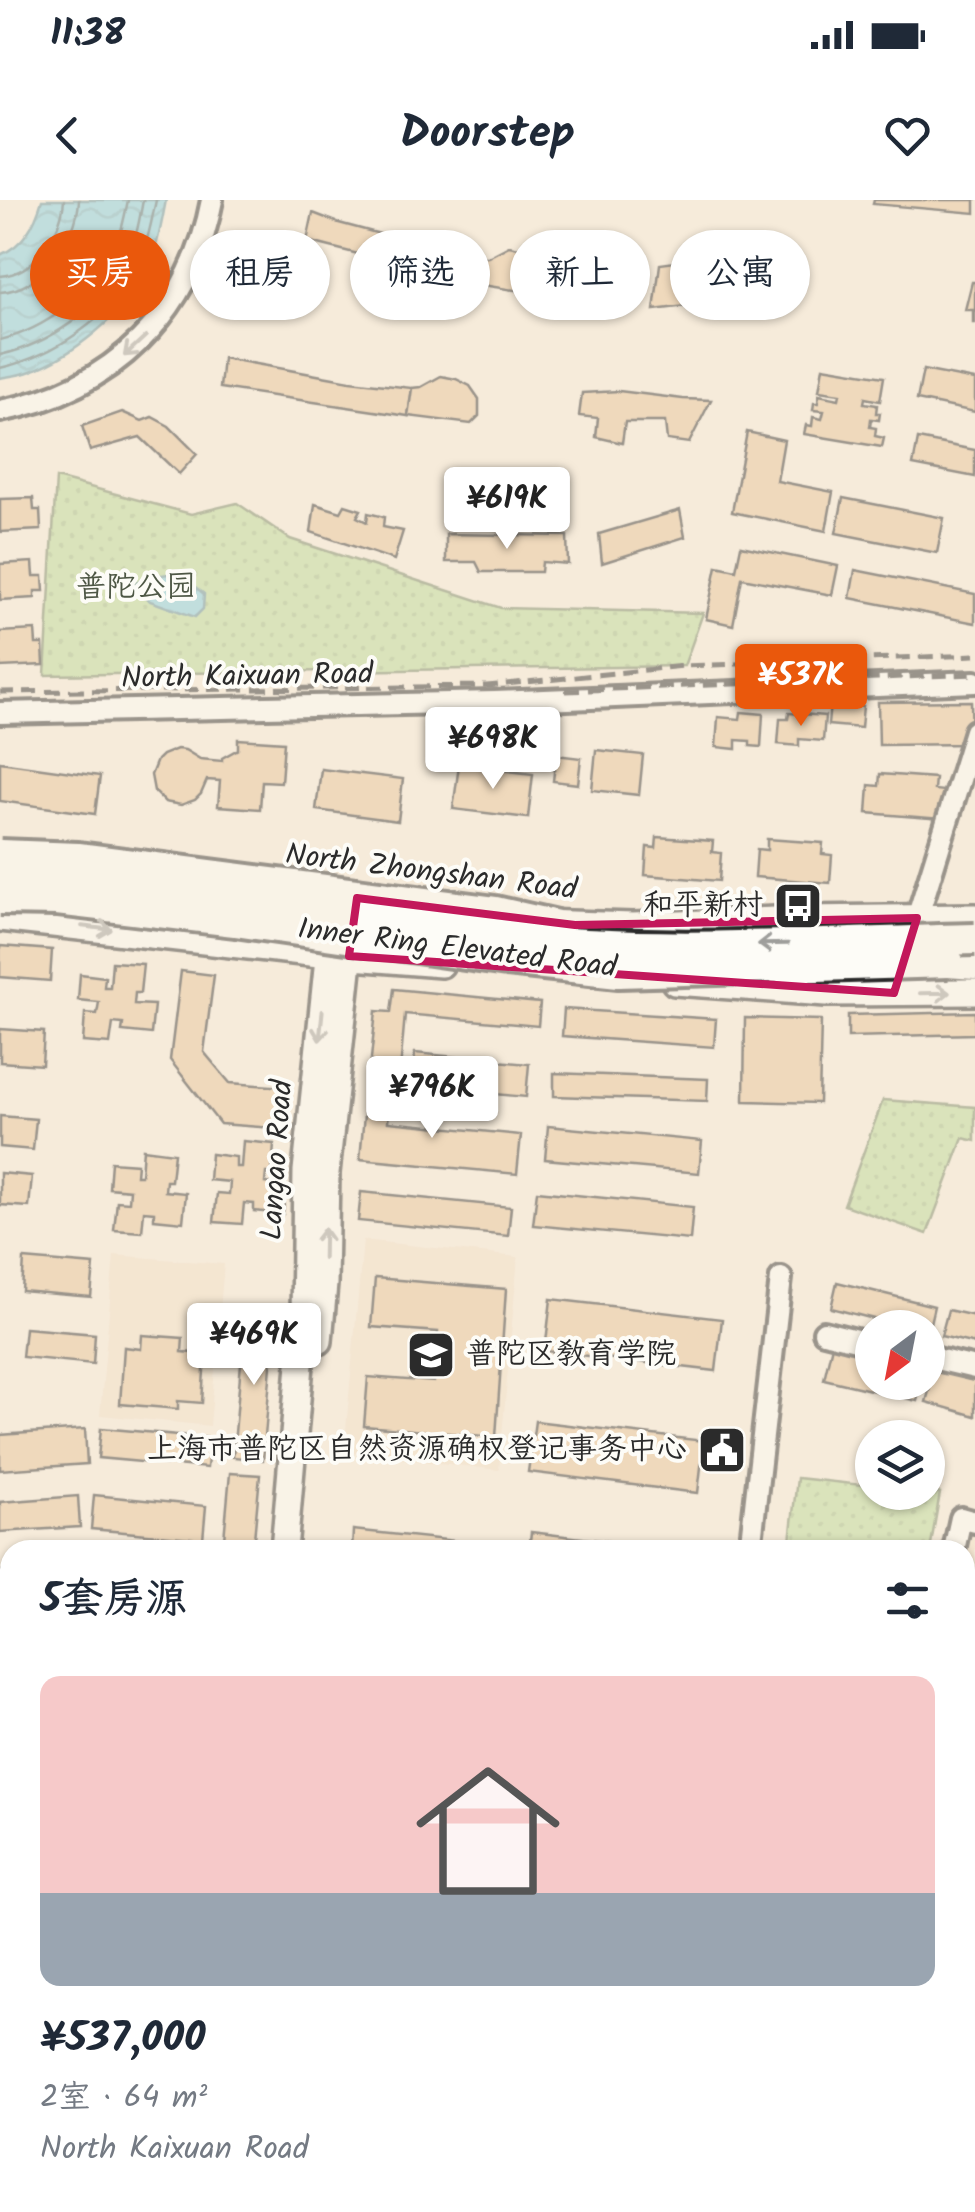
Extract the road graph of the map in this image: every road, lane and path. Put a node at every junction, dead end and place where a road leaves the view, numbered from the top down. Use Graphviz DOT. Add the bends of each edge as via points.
graph roads {
  1 [pos="212,200"];
  2 [pos="0,411"];
  3 [pos="975,682"];
  4 [pos="0,713"];
  5 [pos="975,730"];
  6 [pos="0,856"];
  7 [pos="0,878"];
  8 [pos="346,896"];
  9 [pos="0,900"];
  10 [pos="975,917"];
  11 [pos="0,918"];
  12 [pos="917,918"];
  13 [pos="975,939"];
  14 [pos="637,948"];
  15 [pos="339,956"];
  16 [pos="966,962"];
  17 [pos="975,992"];
  18 [pos="894,993"];
  19 [pos="781,1278"];
  20 [pos="824,1332"];
  21 [pos="855,1340"];
  22 [pos="945,1361"];
  23 [pos="975,1368"];
  24 [pos="285,1540"];
  25 [pos="302,1540"];
  26 [pos="751,1540"];
  1 -- 2 [label="street, one-way" via="195,257 147,335 85,382"];
  3 -- 4 [label="street, North Kaixuan Road"];
  5 -- 12 [label="street"];
  6 -- 8 [label="main road, North Zhongshan Road"];
  6 -- 14 [label="highway, bridge" via="78,858 495,912"];
  7 -- 14 [label="highway, Inner Ring Elevated Road, bridge" via="52,878 498,937"];
  8 -- 12 [label="main road, North Zhongshan Road" via="575,925"];
  8 -- 15 [label="main road, Langao Road"];
  9 -- 16 [label="highway, Inner Ring Elevated Road, bridge" via="57,900 619,972"];
  10 -- 12 [label="main road, North Zhongshan Road"];
  11 -- 15 [label="main road, one-way"];
  12 -- 18 [label="street"];
  13 -- 14 [label="highway, Inner Ring Elevated Road, one-way, bridge"];
  15 -- 18 [label="main road" via="826,994"];
  15 -- 24 [label="main road, Langao Road, one-way" via="306,1171 304,1319"];
  25 -- 15 [label="main road, Langao Road, one-way" via="324,1284"];
  18 -- 17 [label="main road, one-way"];
  19 -- 26 [label="street"];
  20 -- 21 [label="street"];
  22 -- 23 [label="street"];
}
